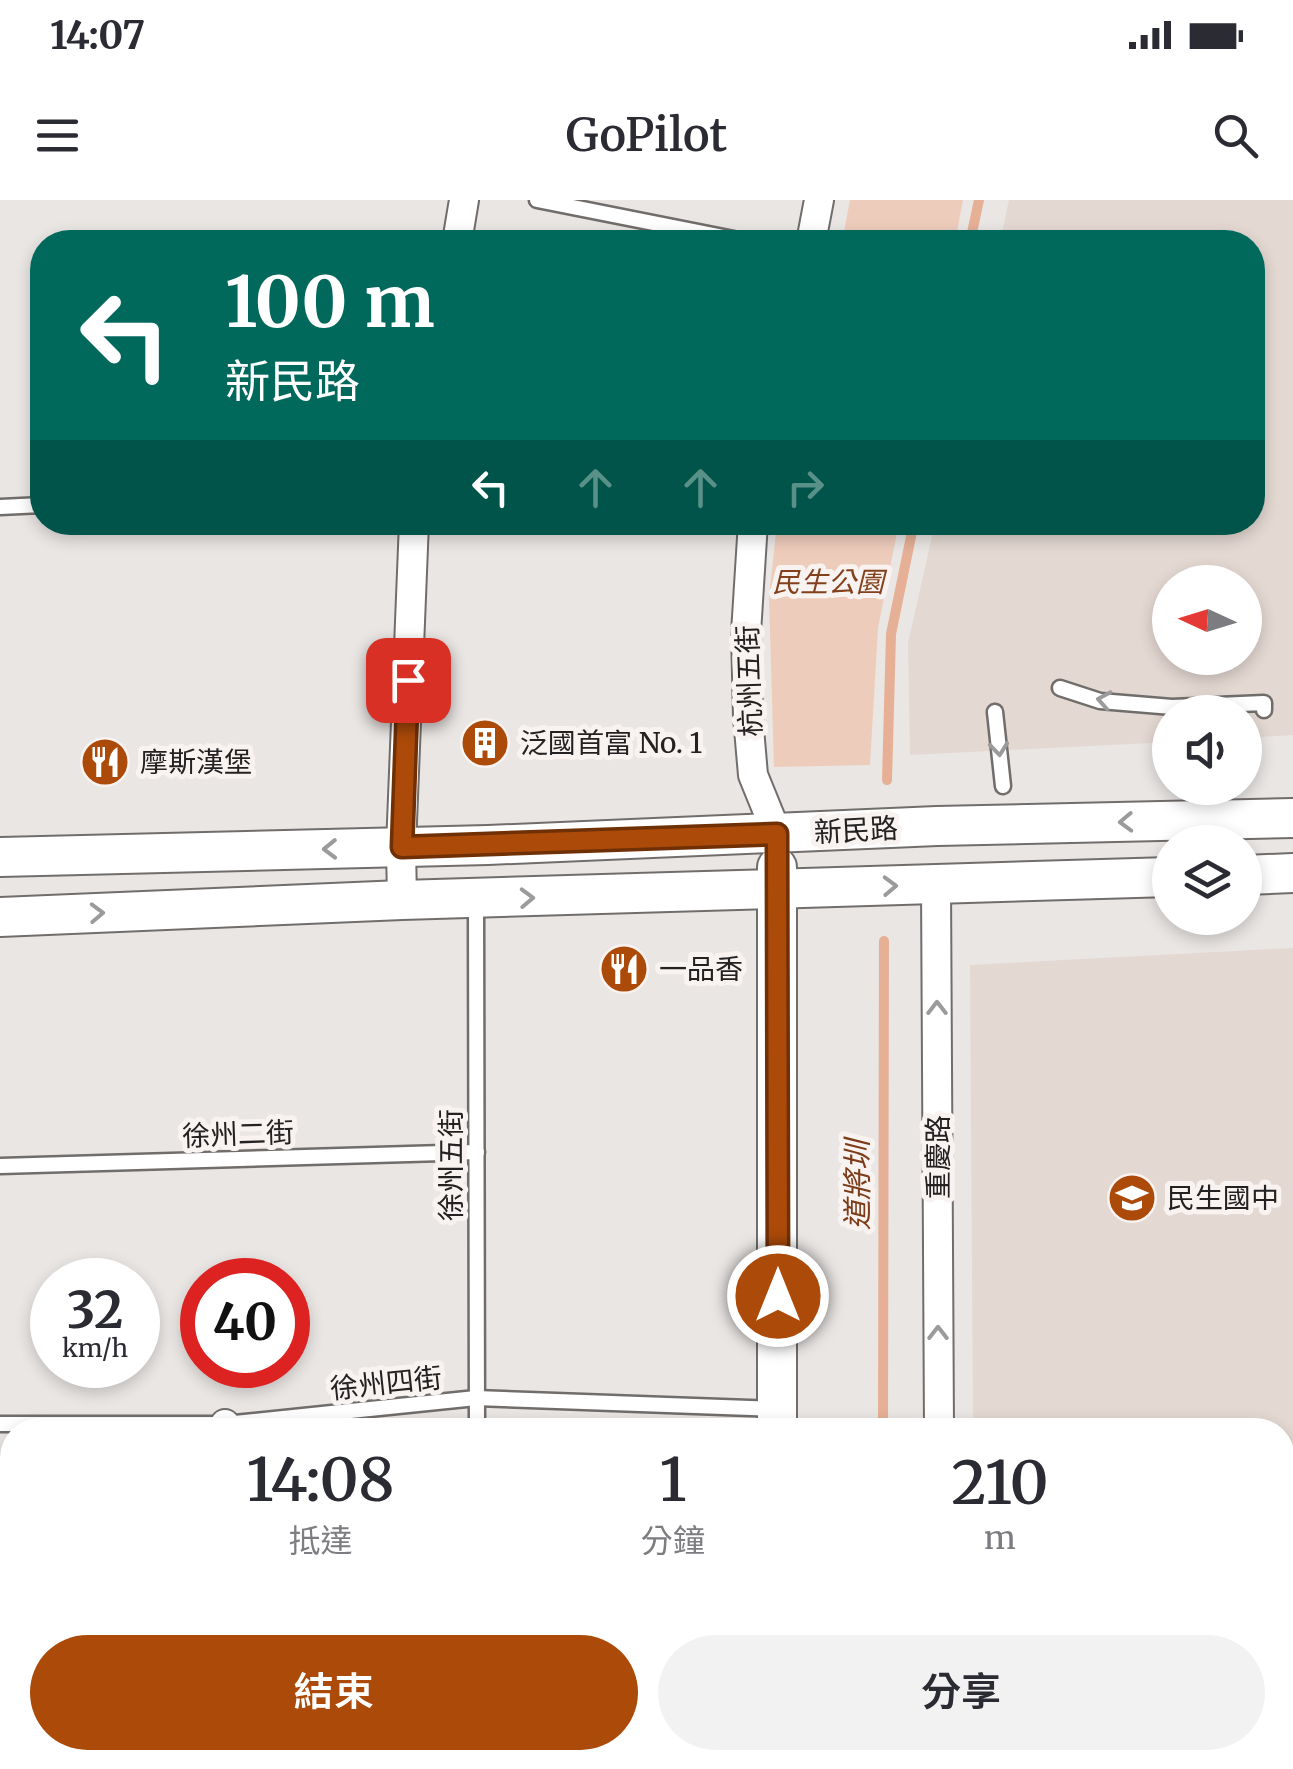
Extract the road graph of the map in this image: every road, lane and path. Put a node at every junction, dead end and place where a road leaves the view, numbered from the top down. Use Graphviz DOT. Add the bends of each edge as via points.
graph roads {
  1 [pos="464,200"];
  2 [pos="538,200"];
  3 [pos="818,200"];
  4 [pos="459,230"];
  5 [pos="689,230"];
  6 [pos="813,230"];
  7 [pos="30,506"];
  8 [pos="0,507"];
  9 [pos="414,535"];
  10 [pos="752,535"];
  11 [pos="1060,688"];
  12 [pos="1264,710"];
  13 [pos="996,712"];
  14 [pos="1003,786"];
  15 [pos="1293,818"];
  16 [pos="777,834"];
  17 [pos="402,847"];
  18 [pos="0,857"];
  19 [pos="1293,873"];
  20 [pos="1262,874"];
  21 [pos="1152,878"];
  22 [pos="936,885"];
  23 [pos="777,890"];
  24 [pos="402,900"];
  25 [pos="476,900"];
  26 [pos="0,917"];
  27 [pos="476,1152"];
  28 [pos="0,1166"];
  29 [pos="476,1398"];
  30 [pos="303,1418"];
  31 [pos="477,1418"];
  32 [pos="750,1418"];
  33 [pos="777,1418"];
  34 [pos="939,1418"];
  1 -- 4 [label="street"];
  2 -- 5 [label="lane"];
  3 -- 6 [label="street"];
  7 -- 8 [label="lane"];
  9 -- 17 [label="street"];
  10 -- 16 [label="street, 杭州五街" via="748,717 753,774"];
  12 -- 11 [label="lane, one-way" via="1264,703 1172,707 1100,701"];
  13 -- 14 [label="lane, one-way"];
  15 -- 16 [label="street, 新民路, one-way"];
  16 -- 17 [label="street, 新民路"];
  16 -- 23 [label="street"];
  17 -- 18 [label="street, 新民路, one-way"];
  17 -- 24 [label="street"];
  19 -- 20 [label="street"];
  21 -- 22 [label="street, 新民路"];
  23 -- 22 [label="street, 新民路, one-way"];
  34 -- 22 [label="street, 重慶路, one-way"];
  25 -- 23 [label="street, 新民路, one-way"];
  23 -- 33 [label="street"];
  24 -- 25 [label="street, 新民路"];
  26 -- 24 [label="street, 新民路, one-way"];
  25 -- 27 [label="lane, 徐州五街"];
  27 -- 28 [label="lane, 徐州二街"];
  27 -- 29 [label="lane, 徐州五街"];
  29 -- 30 [label="lane, 徐州四街"];
  29 -- 31 [label="lane, 徐州五街"];
  29 -- 32 [label="lane, 徐州四街"];
}
